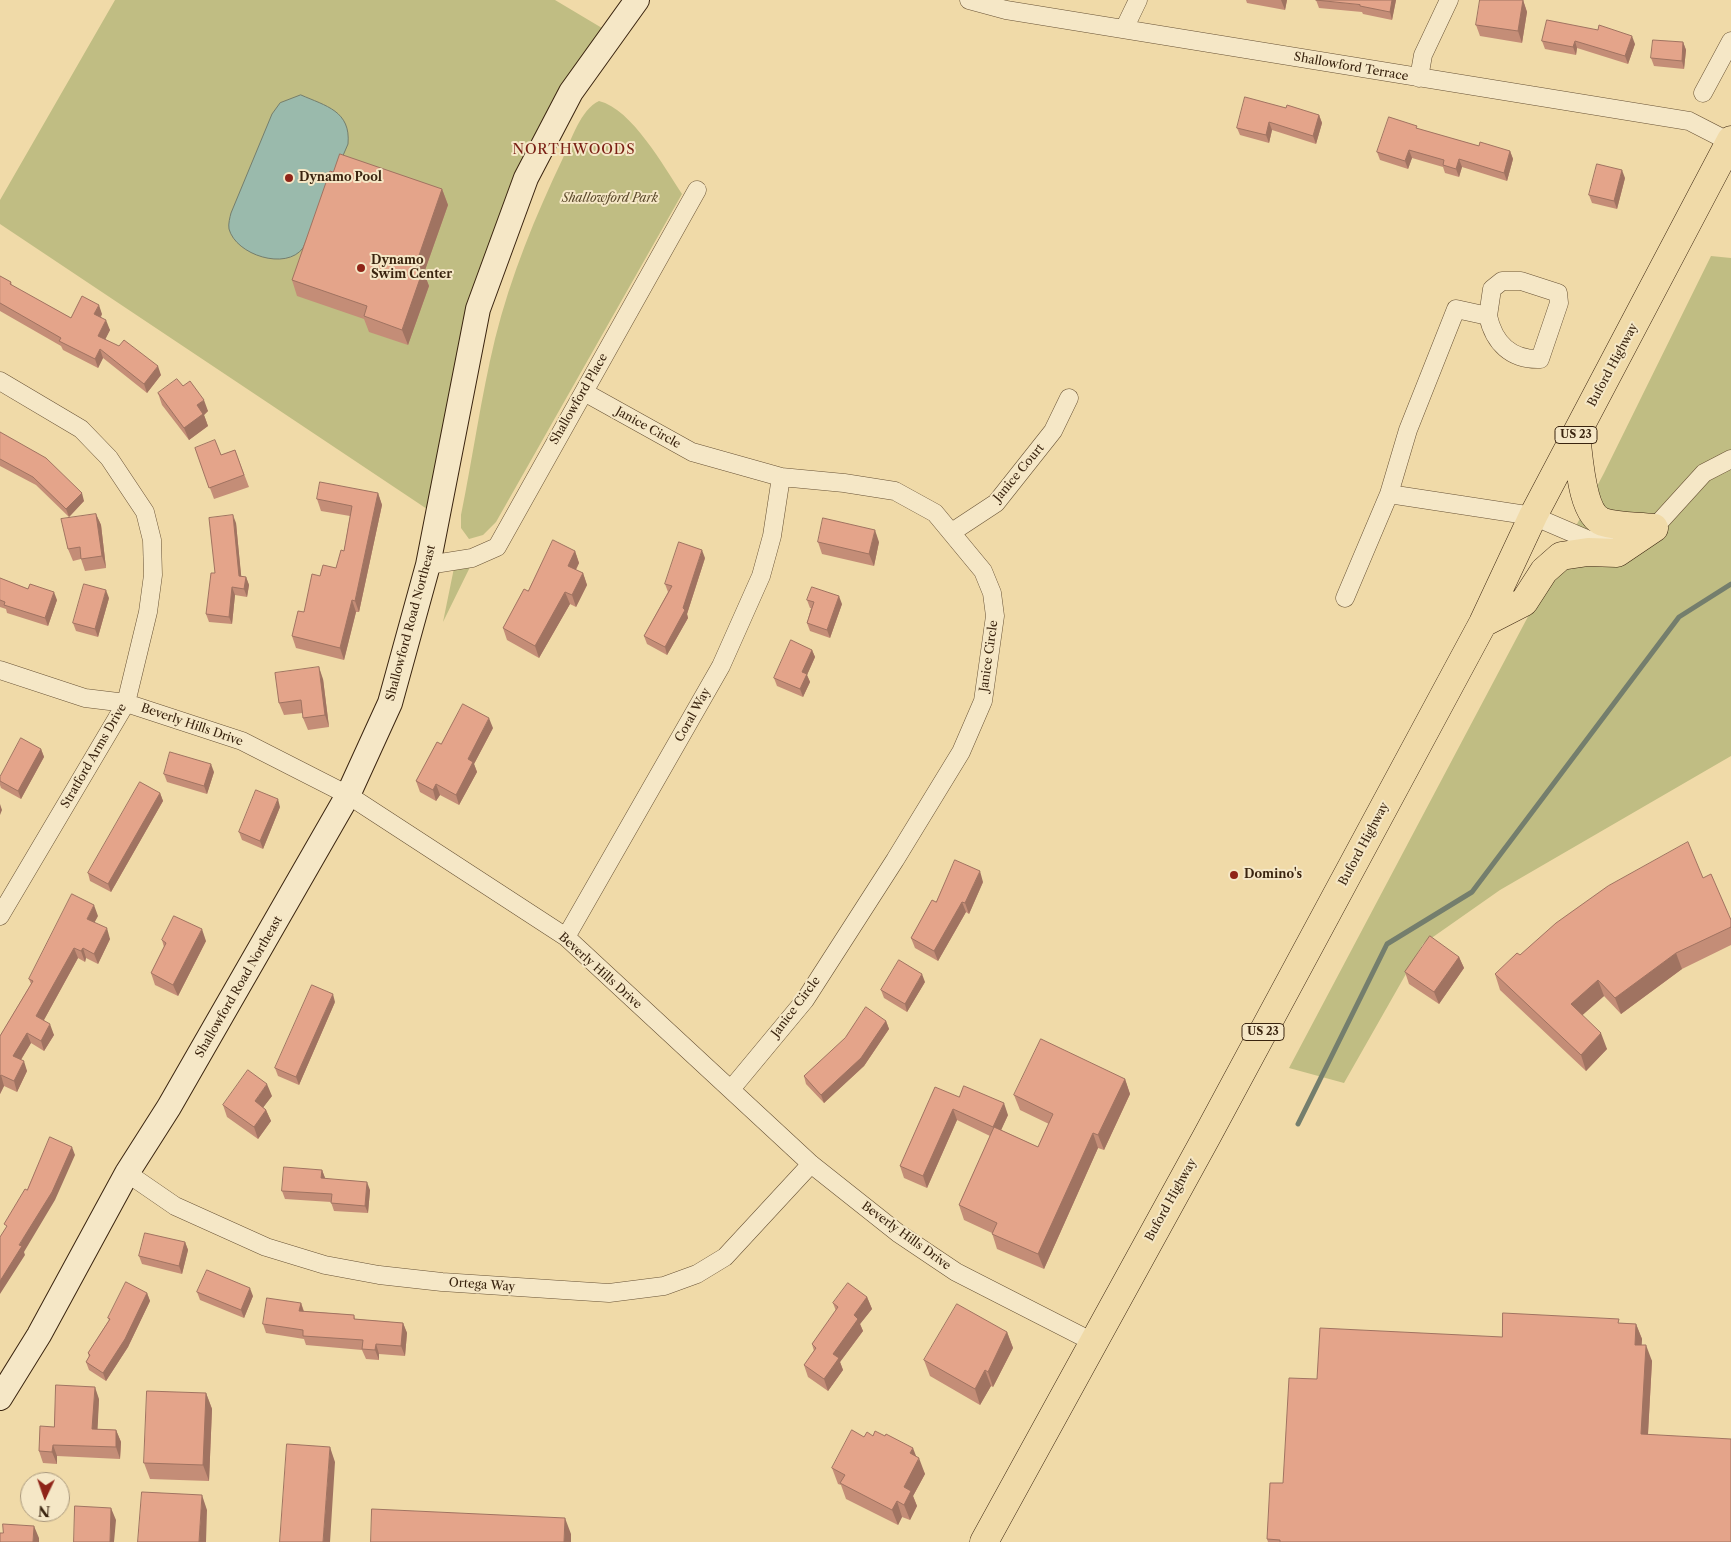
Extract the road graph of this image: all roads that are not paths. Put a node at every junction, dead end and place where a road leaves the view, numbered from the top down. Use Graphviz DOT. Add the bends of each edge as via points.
graph roads {
  1 [pos="637,0"];
  2 [pos="970,0"];
  3 [pos="1138,0"];
  4 [pos="1449,0"];
  5 [pos="1125,27"];
  6 [pos="1731,41"];
  7 [pos="1419,78"];
  8 [pos="1703,93"];
  9 [pos="1731,141"];
  10 [pos="697,190"];
  11 [pos="1488,316"];
  12 [pos="0,381"];
  13 [pos="584,392"];
  14 [pos="1069,398"];
  15 [pos="1576,436"];
  16 [pos="1731,459"];
  17 [pos="781,477"];
  18 [pos="1389,494"];
  19 [pos="1534,516"];
  20 [pos="1654,528"];
  21 [pos="952,532"];
  22 [pos="428,564"];
  23 [pos="1345,598"];
  24 [pos="1483,623"];
  25 [pos="0,670"];
  26 [pos="126,703"];
  27 [pos="348,796"];
  28 [pos="0,916"];
  29 [pos="566,937"];
  30 [pos="732,1088"];
  31 [pos="811,1164"];
  32 [pos="128,1173"];
  33 [pos="1093,1342"];
  34 [pos="0,1398"];
  35 [pos="984,1542"];
  1 -- 22 [label="street, Shallowford Road Northeast" via="571,92 526,178 478,309"];
  2 -- 5 [label="street, Shallowford Terrace" via="1006,10"];
  3 -- 5 [label="street"];
  4 -- 7 [label="street" via="1424,55"];
  5 -- 7 [label="street, Shallowford Terrace"];
  6 -- 8 [label="street"];
  7 -- 9 [label="street, Shallowford Terrace" via="1689,121"];
  9 -- 15 [label="main road, Buford Highway / US 23"];
  10 -- 13 [label="street, Shallowford Place"];
  11 -- 11 [label="street" via="1492,334 1503,346 1526,360 1540,359 1559,303 1558,293 1521,281 1502,281 1492,289"];
  11 -- 18 [label="street" via="1456,309 1408,430"];
  12 -- 26 [label="street, Stratford Arms Drive" via="81,429 109,458 145,512 152,540 153,574 148,612"];
  13 -- 17 [label="street, Janice Circle" via="692,452"];
  13 -- 22 [label="street, Shallowford Place" via="497,547 472,558"];
  14 -- 21 [label="street, Janice Court" via="1053,431 996,503"];
  15 -- 19 [label="main road, Buford Highway / US 23"];
  15 -- 20 [label="main road" via="1584,494 1590,509 1602,522"];
  16 -- 20 [label="street" via="1704,474"];
  17 -- 21 [label="street, Janice Circle" via="894,491 935,513"];
  17 -- 29 [label="street, Coral Way" via="772,536 761,576 721,666"];
  18 -- 19 [label="street"];
  18 -- 23 [label="street"];
  19 -- 20 [label="street" via="1589,540"];
  19 -- 24 [label="main road, Buford Highway / US 23"];
  20 -- 24 [label="main road" via="1617,553 1588,552 1561,556 1544,571 1524,602"];
  21 -- 30 [label="street, Janice Circle" via="983,571 992,593 995,616 983,701 961,752 805,1000"];
  22 -- 27 [label="street, Shallowford Road Northeast" via="390,702"];
  24 -- 33 [label="main road, Buford Highway / US 23" via="1212,1128"];
  25 -- 26 [label="street, Beverly Hills Drive" via="85,698"];
  26 -- 27 [label="street, Beverly Hills Drive" via="242,741"];
  26 -- 28 [label="street, Stratford Arms Drive"];
  27 -- 29 [label="street, Beverly Hills Drive"];
  27 -- 32 [label="street, Shallowford Road Northeast"];
  29 -- 30 [label="street, Beverly Hills Drive"];
  30 -- 31 [label="street, Beverly Hills Drive"];
  31 -- 32 [label="street, Ortega Way" via="725,1257 697,1274 664,1286 609,1293 442,1282 325,1265 266,1247 175,1206"];
  31 -- 33 [label="street, Beverly Hills Drive" via="898,1233 956,1272"];
  32 -- 34 [label="street, Shallowford Road Northeast" via="39,1335"];
  33 -- 35 [label="main road, Buford Highway / US 23"];
}
